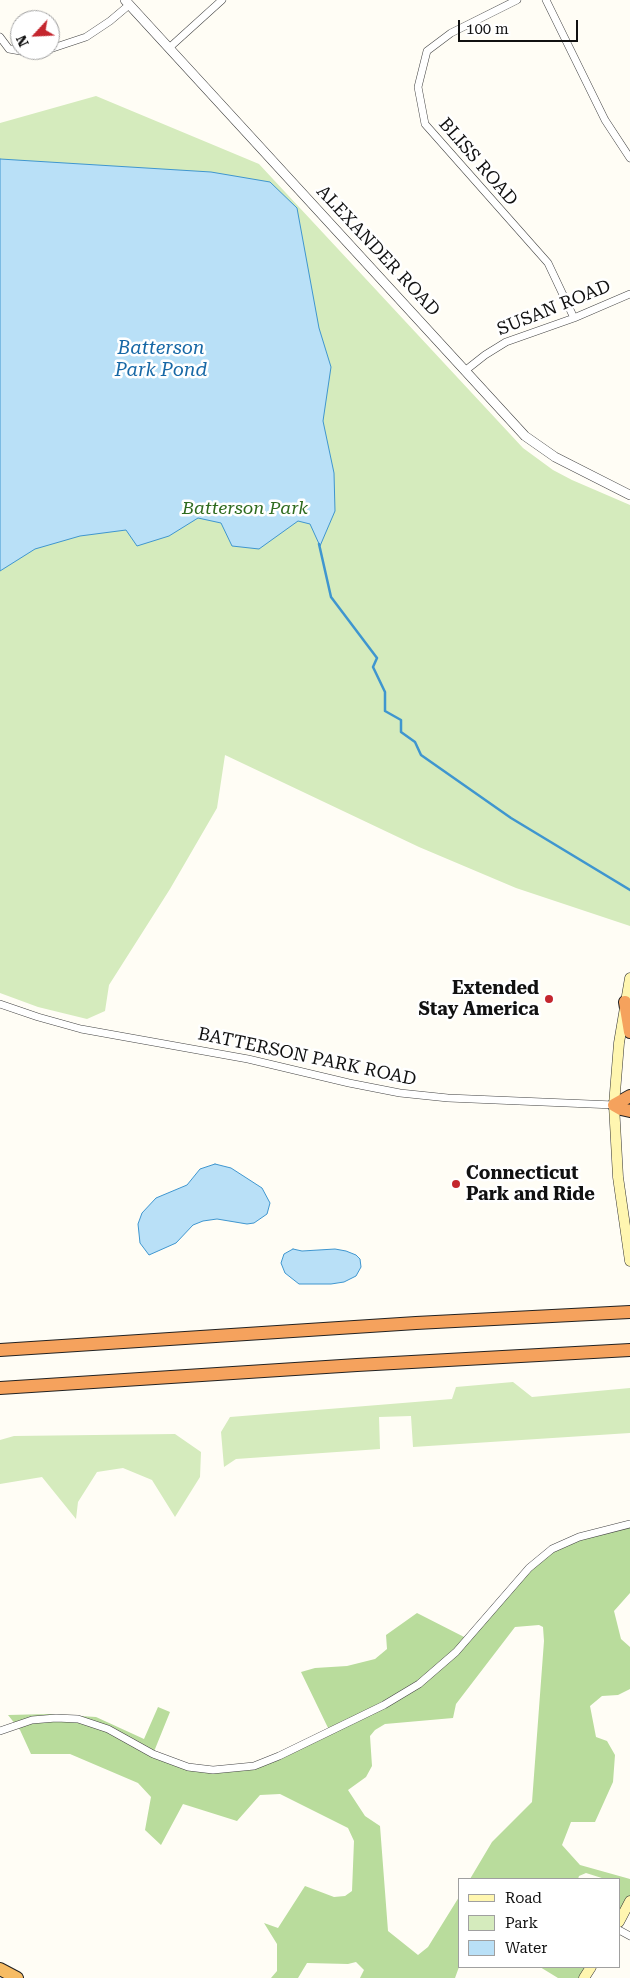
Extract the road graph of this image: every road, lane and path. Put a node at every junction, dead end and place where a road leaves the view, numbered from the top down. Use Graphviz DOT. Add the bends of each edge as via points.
graph roads {
  1 [pos="222,0"];
  2 [pos="517,0"];
  3 [pos="546,0"];
  4 [pos="127,2"];
  5 [pos="0,37"];
  6 [pos="60,46"];
  7 [pos="170,48"];
  8 [pos="10,50"];
  9 [pos="630,158"];
  10 [pos="630,294"];
  11 [pos="574,318"];
  12 [pos="466,370"];
  13 [pos="630,495"];
  14 [pos="630,978"];
  15 [pos="625,1002"];
  16 [pos="0,1004"];
  17 [pos="630,1032"];
  18 [pos="630,1096"];
  19 [pos="614,1105"];
  20 [pos="630,1111"];
  21 [pos="630,1261"];
  22 [pos="630,1307"];
  23 [pos="630,1312"];
  24 [pos="596,1314"];
  25 [pos="0,1350"];
  26 [pos="630,1350"];
  27 [pos="0,1388"];
  28 [pos="630,1524"];
  29 [pos="0,1731"];
  30 [pos="630,1902"];
  31 [pos="620,1920"];
  32 [pos="0,1969"];
  33 [pos="17,1978"];
  1 -- 7 [label="street"];
  2 -- 11 [label="street, BLISS ROAD" via="451,33 428,51 418,87 425,124 548,263"];
  3 -- 9 [label="street" via="605,120"];
  4 -- 6 [label="street" via="110,21 86,37"];
  4 -- 7 [label="street, ALEXANDER ROAD"];
  5 -- 8 [label="street"];
  7 -- 12 [label="street, ALEXANDER ROAD"];
  10 -- 11 [label="street, SUSAN ROAD"];
  11 -- 12 [label="street, SUSAN ROAD" via="506,342"];
  12 -- 13 [label="street, ALEXANDER ROAD" via="526,436 555,457"];
  14 -- 15 [label="main road"];
  15 -- 17 [label="highway"];
  15 -- 19 [label="main road"];
  16 -- 19 [label="street, BATTERSON PARK ROAD" via="81,1029 248,1059 393,1091 448,1098"];
  18 -- 19 [label="highway"];
  19 -- 20 [label="highway"];
  19 -- 21 [label="main road" via="618,1177"];
  22 -- 24 [label="highway"];
  23 -- 24 [label="highway"];
  24 -- 25 [label="highway"];
  26 -- 27 [label="highway"];
  28 -- 29 [label="street" via="579,1537 552,1549 529,1568 456,1652 419,1684 384,1705 254,1766 220,1770 188,1767 153,1754 108,1729 78,1720 32,1720"];
  30 -- 31 [label="main road"];
  32 -- 33 [label="highway"];
}
